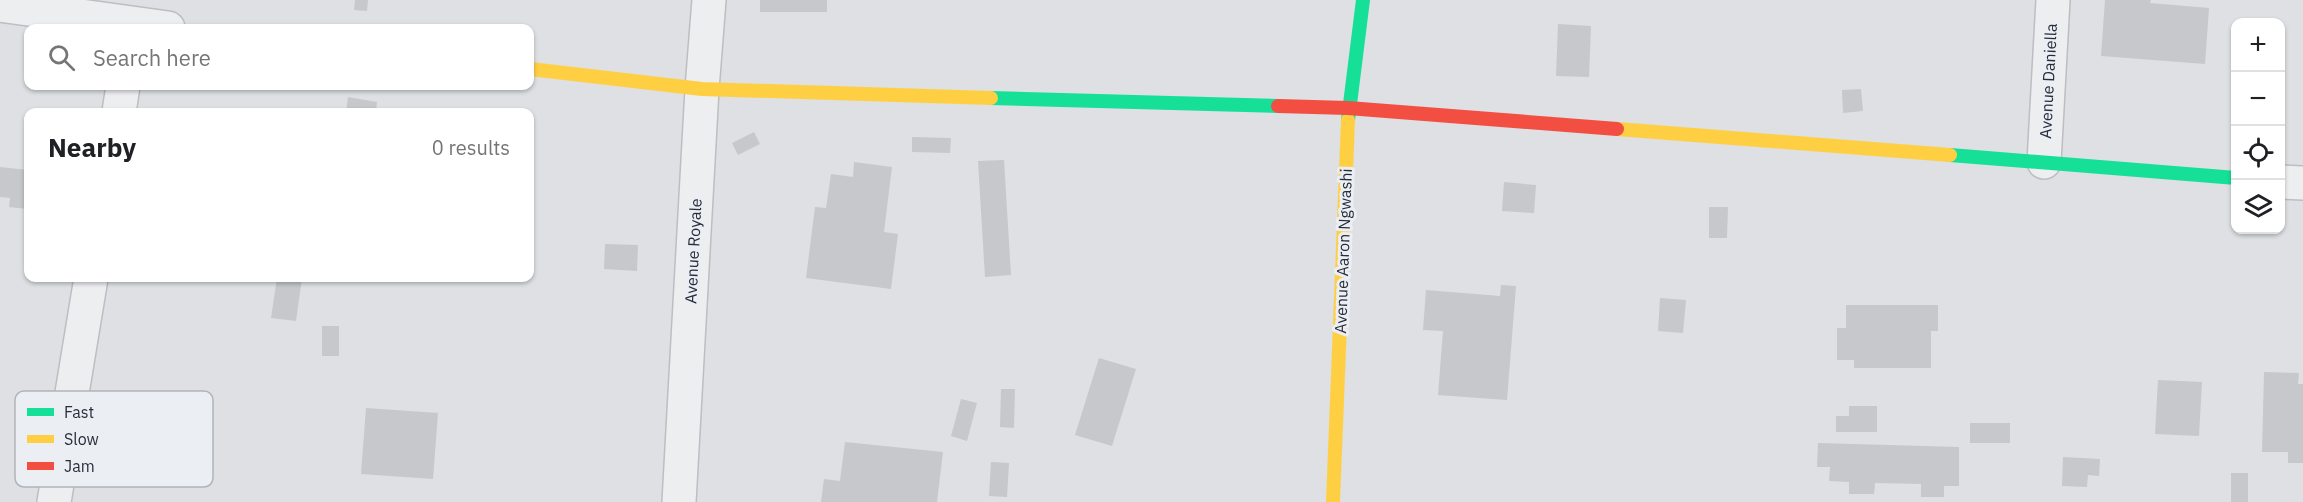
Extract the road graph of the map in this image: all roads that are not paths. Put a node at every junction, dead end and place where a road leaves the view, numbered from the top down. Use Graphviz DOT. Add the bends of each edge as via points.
graph roads {
  1 [pos="710,0"];
  2 [pos="1363,0"];
  3 [pos="2053,0"];
  4 [pos="0,5"];
  5 [pos="115,24"];
  6 [pos="534,69"];
  7 [pos="702,89"];
  8 [pos="122,90"];
  9 [pos="120,108"];
  10 [pos="1348,108"];
  11 [pos="2044,162"];
  12 [pos="2231,178"];
  13 [pos="2285,182"];
  14 [pos="2303,183"];
  15 [pos="91,282"];
  16 [pos="73,391"];
  17 [pos="57,487"];
  18 [pos="54,502"];
  19 [pos="679,502"];
  20 [pos="1333,502"];
  1 -- 7 [label="street, Avenue Royale"];
  2 -- 10 [label="street, Avenue Aaron Ngwashi"];
  3 -- 11 [label="street, Avenue Daniella"];
  4 -- 5 [label="street"];
  6 -- 7 [label="street"];
  7 -- 10 [label="street"];
  7 -- 19 [label="street, Avenue Royale"];
  8 -- 9 [label="street"];
  10 -- 11 [label="street"];
  10 -- 20 [label="street, Avenue Aaron Ngwashi"];
  11 -- 12 [label="street"];
  13 -- 14 [label="street"];
  15 -- 16 [label="street"];
  17 -- 18 [label="street"];
}
